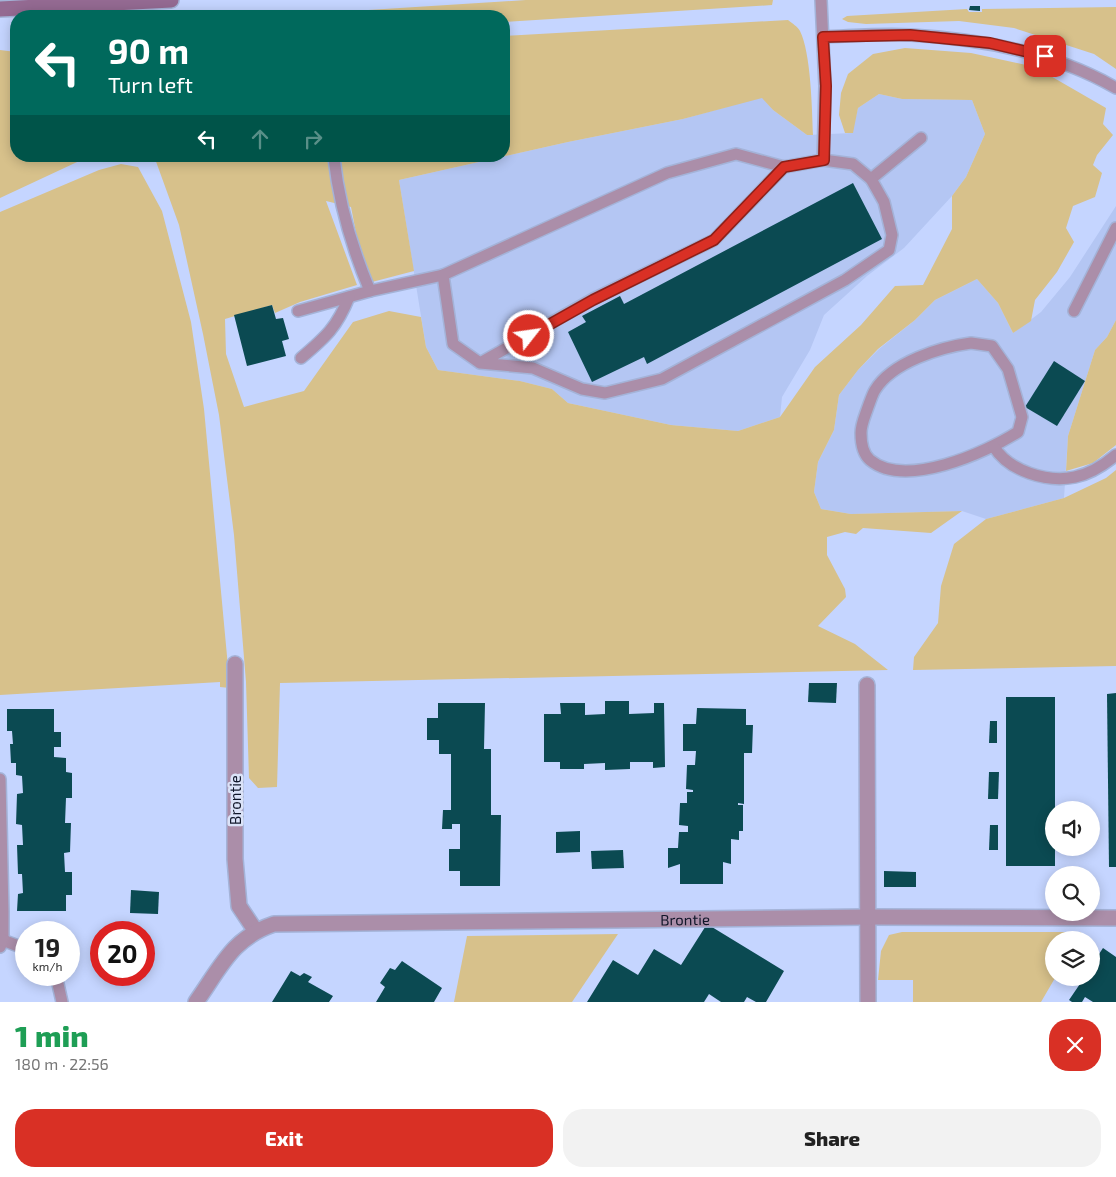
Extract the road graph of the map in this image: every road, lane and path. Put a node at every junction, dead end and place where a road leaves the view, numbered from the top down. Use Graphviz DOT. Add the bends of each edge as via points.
graph roads {
  1 [pos="171,0"];
  2 [pos="821,0"];
  3 [pos="109,2"];
  4 [pos="0,9"];
  5 [pos="823,37"];
  6 [pos="1116,88"];
  7 [pos="921,138"];
  8 [pos="824,160"];
  9 [pos="334,162"];
  10 [pos="784,167"];
  11 [pos="870,179"];
  12 [pos="1116,228"];
  13 [pos="443,275"];
  14 [pos="370,291"];
  15 [pos="349,297"];
  16 [pos="1074,310"];
  17 [pos="298,312"];
  18 [pos="300,358"];
  19 [pos="480,363"];
  20 [pos="994,448"];
  21 [pos="1116,455"];
  22 [pos="235,664"];
  23 [pos="868,685"];
  24 [pos="0,779"];
  25 [pos="868,917"];
  26 [pos="1116,918"];
  27 [pos="255,930"];
  28 [pos="1,942"];
  29 [pos="15,946"];
  30 [pos="58,986"];
  31 [pos="62,1002"];
  32 [pos="196,1002"];
  33 [pos="868,1002"];
  1 -- 3 [label="main road"];
  2 -- 5 [label="lane"];
  3 -- 4 [label="main road"];
  5 -- 6 [label="lane" via="910,35 990,43 1045,56"];
  5 -- 8 [label="lane" via="826,86"];
  7 -- 11 [label="lane"];
  8 -- 10 [label="lane"];
  8 -- 11 [label="lane" via="853,164"];
  9 -- 14 [label="lane" via="353,252"];
  10 -- 13 [label="lane" via="736,154 667,173"];
  10 -- 19 [label="lane" via="714,240 593,300"];
  11 -- 19 [label="lane" via="884,202 892,235 889,250 845,280 662,379 604,393 582,389 533,368"];
  12 -- 16 [label="lane"];
  13 -- 14 [label="lane"];
  13 -- 19 [label="lane" via="453,344"];
  14 -- 15 [label="lane"];
  15 -- 17 [label="lane"];
  15 -- 18 [label="lane" via="340,321"];
  20 -- 20 [label="lane" via="918,472 888,471 868,460 861,443 861,426 875,389 899,367 947,346 971,343 992,346 1008,369 1022,417 1018,432"];
  20 -- 21 [label="lane" via="1014,467 1058,478 1074,477 1101,467"];
  22 -- 27 [label="street, Brontie" via="234,859 239,906"];
  23 -- 25 [label="street"];
  24 -- 28 [label="lane"];
  25 -- 26 [label="street, Brontie"];
  25 -- 27 [label="street, Brontie" via="274,924"];
  25 -- 33 [label="street"];
  27 -- 32 [label="street, Brontie" via="237,944"];
  28 -- 29 [label="lane"];
  30 -- 31 [label="lane"];
}
